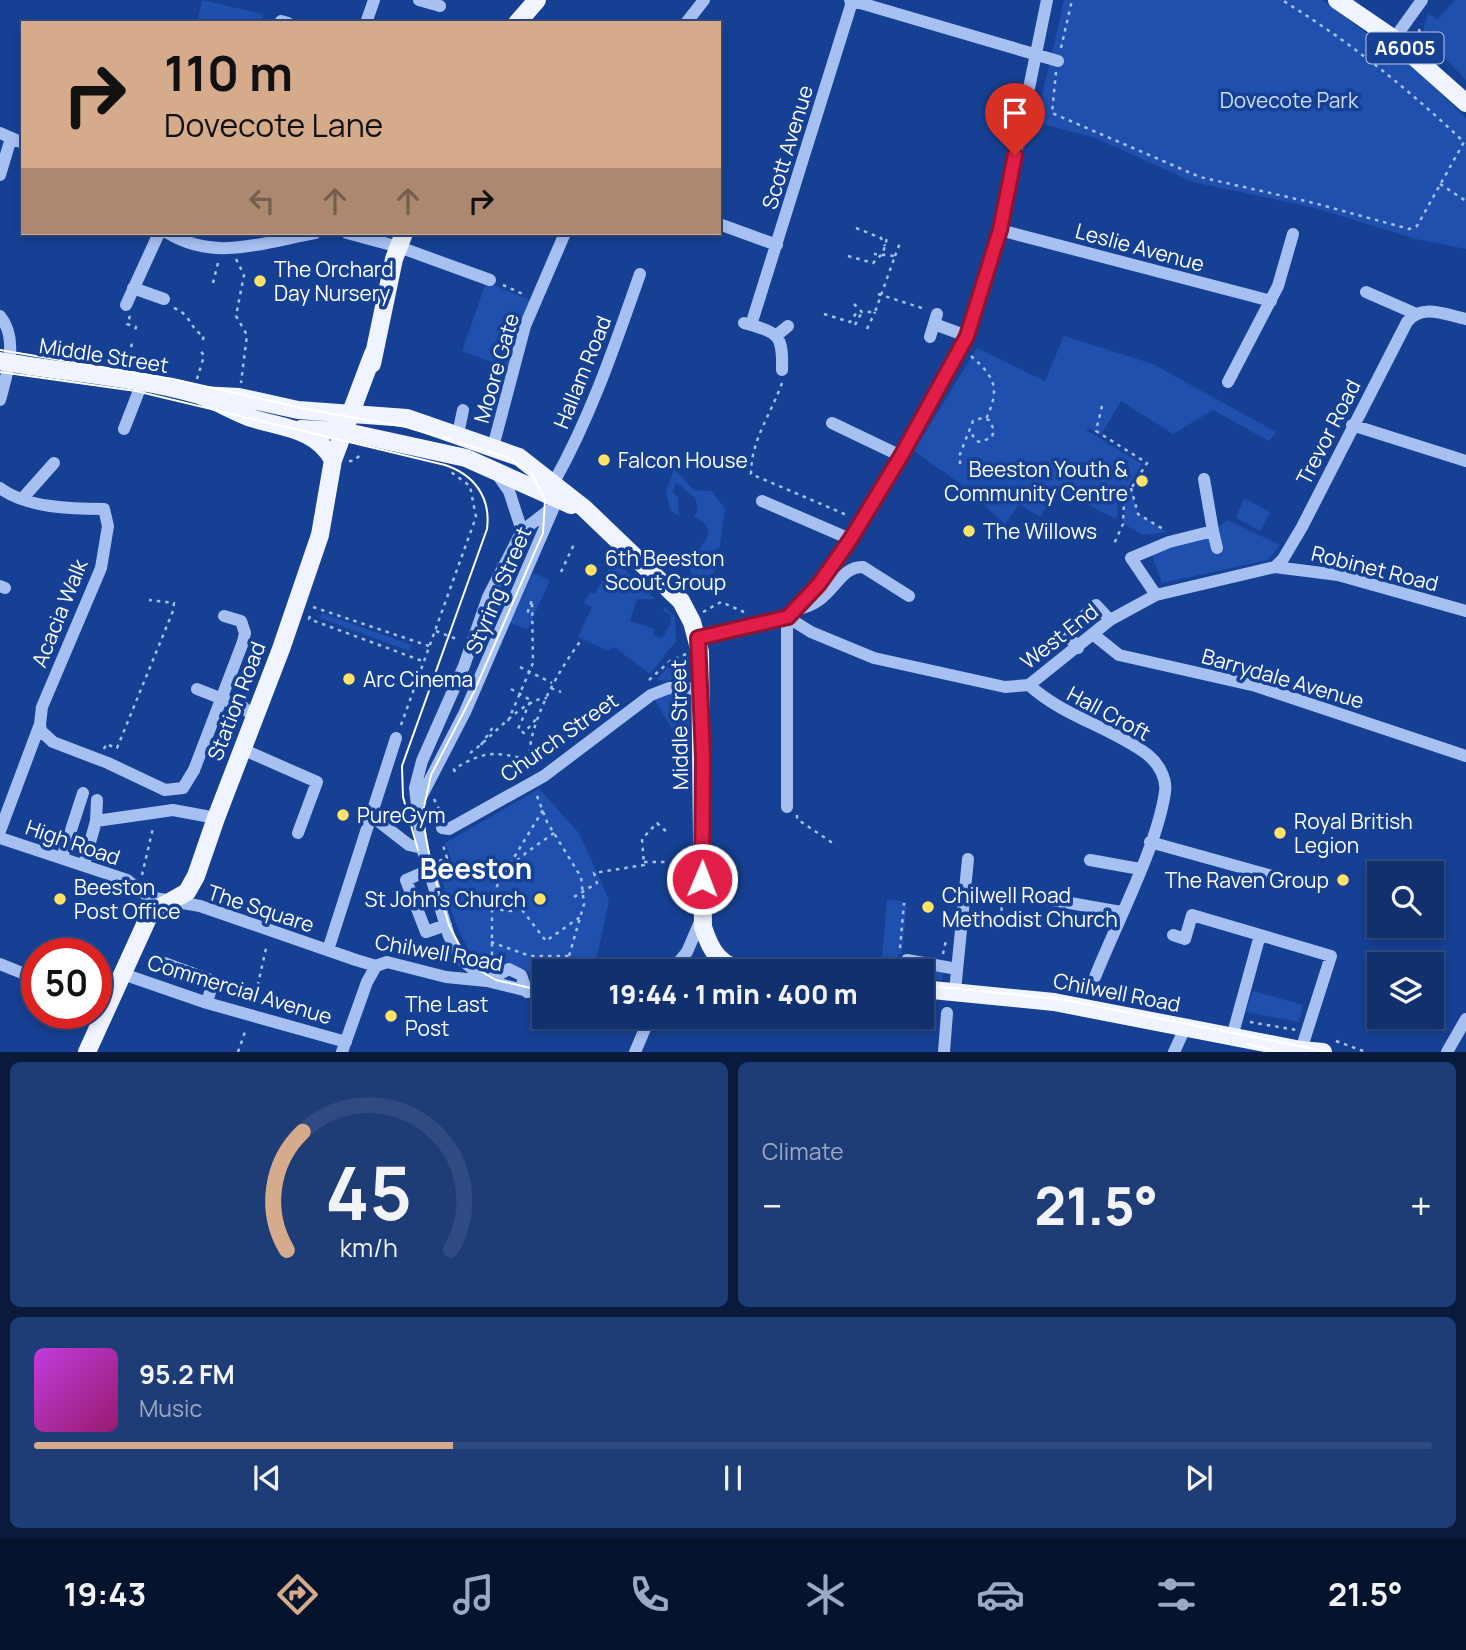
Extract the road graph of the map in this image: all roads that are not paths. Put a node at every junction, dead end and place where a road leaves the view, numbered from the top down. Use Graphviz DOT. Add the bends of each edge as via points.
graph roads {
  1 [pos="419,0"];
  2 [pos="537,0"];
  3 [pos="704,0"];
  4 [pos="1047,0"];
  5 [pos="1337,0"];
  6 [pos="1422,0"];
  7 [pos="851,1"];
  8 [pos="440,6"];
  9 [pos="519,21"];
  10 [pos="688,21"];
  11 [pos="1394,39"];
  12 [pos="1035,55"];
  13 [pos="1058,61"];
  14 [pos="1466,103"];
  15 [pos="11,138"];
  16 [pos="0,175"];
  17 [pos="721,225"];
  18 [pos="1000,230"];
  19 [pos="1293,234"];
  20 [pos="158,235"];
  21 [pos="173,235"];
  22 [pos="305,235"];
  23 [pos="362,235"];
  24 [pos="564,235"];
  25 [pos="401,240"];
  26 [pos="777,245"];
  27 [pos="640,274"];
  28 [pos="490,280"];
  29 [pos="133,288"];
  30 [pos="1366,292"];
  31 [pos="164,299"];
  32 [pos="1271,301"];
  33 [pos="126,305"];
  34 [pos="1414,313"];
  35 [pos="1,314"];
  36 [pos="1466,319"];
  37 [pos="788,326"];
  38 [pos="777,335"];
  39 [pos="967,336"];
  40 [pos="930,337"];
  41 [pos="5,362"];
  42 [pos="782,370"];
  43 [pos="1228,382"];
  44 [pos="142,383"];
  45 [pos="196,395"];
  46 [pos="0,400"];
  47 [pos="463,410"];
  48 [pos="832,423"];
  49 [pos="352,424"];
  50 [pos="1352,425"];
  51 [pos="124,429"];
  52 [pos="295,429"];
  53 [pos="458,434"];
  54 [pos="493,447"];
  55 [pos="901,456"];
  56 [pos="339,460"];
  57 [pos="1466,461"];
  58 [pos="54,463"];
  59 [pos="491,467"];
  60 [pos="1205,479"];
  61 [pos="0,488"];
  62 [pos="555,496"];
  63 [pos="22,499"];
  64 [pos="762,501"];
  65 [pos="522,531"];
  66 [pos="1213,531"];
  67 [pos="850,540"];
  68 [pos="1217,548"];
  69 [pos="1275,567"];
  70 [pos="1156,594"];
  71 [pos="909,596"];
  72 [pos="1466,611"];
  73 [pos="792,613"];
  74 [pos="224,616"];
  75 [pos="1110,620"];
  76 [pos="1094,635"];
  77 [pos="699,645"];
  78 [pos="1079,648"];
  79 [pos="1029,685"];
  80 [pos="197,689"];
  81 [pos="701,689"];
  82 [pos="254,717"];
  83 [pos="40,724"];
  84 [pos="397,738"];
  85 [pos="242,749"];
  86 [pos="1466,756"];
  87 [pos="83,793"];
  88 [pos="97,800"];
  89 [pos="787,807"];
  90 [pos="417,808"];
  91 [pos="373,817"];
  92 [pos="216,818"];
  93 [pos="96,821"];
  94 [pos="442,828"];
  95 [pos="0,831"];
  96 [pos="298,833"];
  97 [pos="0,838"];
  98 [pos="1150,842"];
  99 [pos="422,848"];
  100 [pos="62,858"];
  101 [pos="968,859"];
  102 [pos="1090,860"];
  103 [pos="84,864"];
  104 [pos="428,868"];
  105 [pos="1140,869"];
  106 [pos="1294,882"];
  107 [pos="1036,897"];
  108 [pos="169,902"];
  109 [pos="1121,912"];
  110 [pos="702,917"];
  111 [pos="446,925"];
  112 [pos="1172,935"];
  113 [pos="1260,935"];
  114 [pos="328,950"];
  115 [pos="681,959"];
  116 [pos="720,959"];
  117 [pos="164,963"];
  118 [pos="0,964"];
  119 [pos="376,965"];
  120 [pos="934,966"];
  121 [pos="957,969"];
  122 [pos="21,973"];
  123 [pos="123,974"];
  124 [pos="1095,976"];
  125 [pos="483,979"];
  126 [pos="934,990"];
  127 [pos="112,991"];
  128 [pos="955,991"];
  129 [pos="527,992"];
  130 [pos="532,993"];
  131 [pos="207,1003"];
  132 [pos="947,1013"];
  133 [pos="1466,1019"];
  134 [pos="1185,1028"];
  135 [pos="95,1029"];
  136 [pos="645,1029"];
  137 [pos="1232,1037"];
  138 [pos="344,1047"];
  139 [pos="1302,1051"];
  140 [pos="87,1052"];
  141 [pos="635,1052"];
  142 [pos="944,1052"];
  143 [pos="1174,1052"];
  144 [pos="1323,1052"];
  145 [pos="1447,1052"];
  1 -- 8 [label="street"];
  2 -- 9 [label="main road"];
  3 -- 10 [label="street"];
  4 -- 12 [label="street"];
  5 -- 11 [label="main road, A6005"];
  6 -- 11 [label="street"];
  7 -- 12 [label="street"];
  7 -- 26 [label="street, Scott Avenue"];
  11 -- 14 [label="main road, A6005"];
  12 -- 13 [label="street"];
  12 -- 18 [label="street"];
  15 -- 16 [label="street"];
  17 -- 26 [label="street"];
  18 -- 32 [label="street, Leslie Avenue"];
  18 -- 39 [label="street"];
  19 -- 32 [label="street"];
  20 -- 29 [label="street"];
  21 -- 22 [label="street" via="226,250"];
  23 -- 25 [label="street"];
  24 -- 54 [label="street, Moore Gate" via="522,338"];
  25 -- 28 [label="street"];
  25 -- 49 [label="main road, Station Road"];
  26 -- 38 [label="street, Scott Avenue" via="747,324"];
  27 -- 62 [label="street, Hallam Road"];
  29 -- 31 [label="street"];
  29 -- 33 [label="street"];
  30 -- 34 [label="street"];
  32 -- 43 [label="street"];
  34 -- 36 [label="street" via="1425,310"];
  34 -- 50 [label="street, Trevor Road"];
  35 -- 41 [label="street" via="9,336"];
  37 -- 38 [label="street"];
  38 -- 42 [label="street" via="782,342"];
  39 -- 40 [label="street" via="936,319"];
  39 -- 55 [label="street"];
  41 -- 44 [label="main road, Middle Street"];
  41 -- 46 [label="street"];
  44 -- 45 [label="main road, Middle Street"];
  44 -- 51 [label="street"];
  45 -- 49 [label="main road, Middle Street" via="239,397"];
  45 -- 52 [label="main road, Middle Street" via="250,418"];
  47 -- 53 [label="street"];
  48 -- 55 [label="street"];
  49 -- 52 [label="main road, Middle Street"];
  49 -- 53 [label="main road, Middle Street" via="408,418"];
  49 -- 56 [label="main road, Station Road"];
  49 -- 59 [label="main road, Middle Street"];
  50 -- 57 [label="street"];
  50 -- 69 [label="street, Trevor Road" via="1302,527"];
  52 -- 56 [label="main road, Middle Street" via="320,441"];
  53 -- 54 [label="main road, Middle Street"];
  54 -- 62 [label="main road, Middle Street" via="528,463 554,485"];
  55 -- 67 [label="street"];
  56 -- 82 [label="main road, Station Road" via="320,536"];
  58 -- 63 [label="street"];
  59 -- 62 [label="main road, Middle Street"];
  59 -- 65 [label="street" via="509,491"];
  60 -- 66 [label="street"];
  61 -- 63 [label="street, Acacia Walk"];
  62 -- 65 [label="street"];
  62 -- 77 [label="main road, Middle Street" via="598,522 673,594 691,618"];
  62 -- 90 [label="street, Styring Street" via="465,712"];
  63 -- 83 [label="street, Acacia Walk" via="104,509 108,517 101,568 42,707"];
  64 -- 67 [label="street"];
  65 -- 90 [label="street" via="488,597 422,761 415,788"];
  66 -- 68 [label="street"];
  66 -- 70 [label="street" via="1130,558"];
  67 -- 73 [label="street"];
  69 -- 70 [label="street, West End"];
  69 -- 72 [label="street, Robinet Road" via="1330,573"];
  70 -- 75 [label="street, West End"];
  71 -- 73 [label="street" via="863,567 855,567 818,603"];
  73 -- 77 [label="street"];
  73 -- 79 [label="street, West End" via="811,632 874,658 1005,687"];
  73 -- 89 [label="street"];
  74 -- 83 [label="street, bridge" via="241,621 243,642 183,788 165,790 54,742 41,731"];
  75 -- 76 [label="street, West End"];
  75 -- 78 [label="street" via="1096,605 1066,633"];
  76 -- 78 [label="street, West End"];
  76 -- 86 [label="street, Barrydale Avenue" via="1119,655 1256,685"];
  77 -- 81 [label="main road, Middle Street"];
  78 -- 79 [label="street, West End"];
  79 -- 98 [label="street, Hall Croft" via="1047,701 1154,761 1165,792"];
  80 -- 82 [label="street" via="243,707"];
  81 -- 94 [label="street, Church Street" via="669,688 643,700 532,784 449,829"];
  81 -- 110 [label="main road, Middle Street"];
  82 -- 85 [label="main road, Station Road"];
  83 -- 95 [label="street, Acacia Walk"];
  84 -- 91 [label="street, The Square"];
  85 -- 92 [label="main road, Station Road"];
  85 -- 96 [label="street" via="317,782"];
  87 -- 100 [label="street"];
  88 -- 93 [label="street"];
  90 -- 99 [label="street"];
  91 -- 99 [label="street" via="409,845"];
  91 -- 114 [label="street, The Square"];
  92 -- 93 [label="street" via="173,810"];
  92 -- 108 [label="main road, Station Road" via="192,885"];
  93 -- 103 [label="street"];
  97 -- 100 [label="street, High Road"];
  98 -- 105 [label="street, Hall Croft"];
  98 -- 106 [label="street"];
  99 -- 104 [label="street"];
  100 -- 103 [label="street, High Road"];
  101 -- 121 [label="street" via="955,924"];
  102 -- 105 [label="street"];
  103 -- 108 [label="street, High Road" via="127,880 149,897"];
  104 -- 111 [label="street"];
  104 -- 111 [label="street" via="406,880 426,932"];
  105 -- 109 [label="street, Hall Croft"];
  107 -- 109 [label="street"];
  108 -- 114 [label="street, The Square" via="200,906"];
  108 -- 123 [label="main road, Station Road" via="148,918"];
  109 -- 124 [label="street, Hall Croft"];
  110 -- 115 [label="street"];
  110 -- 116 [label="main road, Middle Street" via="706,938"];
  111 -- 125 [label="street" via="462,960"];
  112 -- 113 [label="street" via="1185,939 1192,915"];
  113 -- 137 [label="street"];
  113 -- 139 [label="street" via="1331,956"];
  114 -- 119 [label="street, Chilwell Road"];
  117 -- 131 [label="street" via="213,981"];
  118 -- 122 [label="street"];
  119 -- 125 [label="street, Chilwell Road" via="387,962 446,977"];
  119 -- 138 [label="street"];
  120 -- 121 [label="street"];
  121 -- 128 [label="street"];
  123 -- 127 [label="main road, Station Road"];
  123 -- 131 [label="street, Commercial Avenue"];
  125 -- 129 [label="street, Chilwell Road"];
  125 -- 129 [label="street" via="509,969 521,975"];
  126 -- 128 [label="main road, Chilwell Road"];
  128 -- 134 [label="main road, Chilwell Road" via="1054,1002"];
  129 -- 130 [label="street, Chilwell Road"];
  131 -- 138 [label="street, Commercial Avenue"];
  132 -- 142 [label="street"];
  133 -- 145 [label="street"];
  134 -- 137 [label="main road, Chilwell Road"];
  134 -- 143 [label="street"];
  135 -- 140 [label="main road, Station Road"];
  136 -- 141 [label="street"];
  137 -- 139 [label="main road, Chilwell Road"];
  139 -- 144 [label="main road, Chilwell Road"];
}
